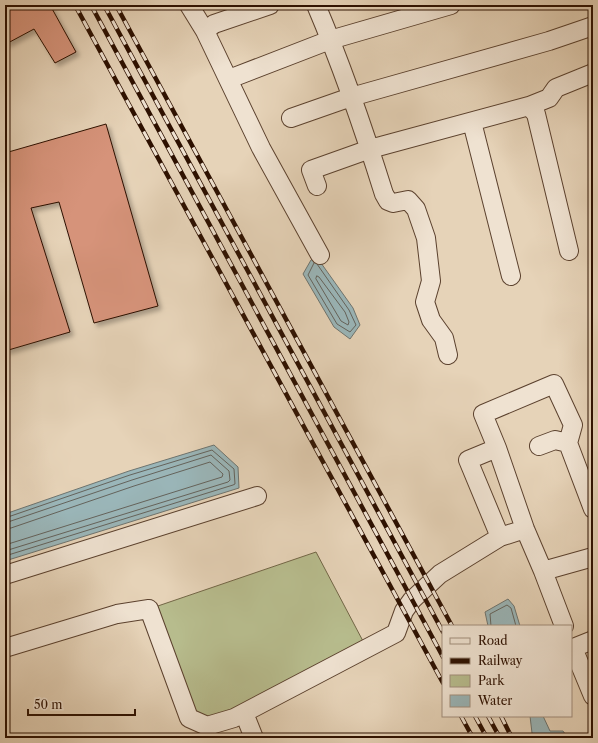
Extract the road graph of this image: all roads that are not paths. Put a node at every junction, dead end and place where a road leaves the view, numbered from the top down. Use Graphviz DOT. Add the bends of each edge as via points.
graph roads {
  1 [pos="188,5"];
  2 [pos="270,5"];
  3 [pos="316,5"];
  4 [pos="451,5"];
  5 [pos="593,26"];
  6 [pos="205,31"];
  7 [pos="330,40"];
  8 [pos="593,73"];
  9 [pos="229,79"];
  10 [pos="351,97"];
  11 [pos="529,106"];
  12 [pos="291,118"];
  13 [pos="472,122"];
  14 [pos="370,149"];
  15 [pos="317,186"];
  16 [pos="569,251"];
  17 [pos="320,255"];
  18 [pos="511,276"];
  19 [pos="448,355"];
  20 [pos="568,443"];
  21 [pos="538,446"];
  22 [pos="497,448"];
  23 [pos="257,496"];
  24 [pos="593,509"];
  25 [pos="525,529"];
  26 [pos="500,537"];
  27 [pos="593,557"];
  28 [pos="543,571"];
  29 [pos="5,575"];
  30 [pos="564,625"];
  31 [pos="593,640"];
  32 [pos="572,646"];
  33 [pos="5,648"];
  34 [pos="593,696"];
  35 [pos="244,713"];
  36 [pos="254,738"];
  1 -- 6 [label="street"];
  2 -- 6 [label="street" via="214,24"];
  3 -- 7 [label="street"];
  4 -- 7 [label="street"];
  5 -- 10 [label="street" via="549,41"];
  6 -- 9 [label="street"];
  7 -- 9 [label="street"];
  7 -- 10 [label="street"];
  8 -- 11 [label="street" via="556,88 549,98"];
  9 -- 17 [label="street" via="261,148"];
  10 -- 12 [label="street"];
  10 -- 14 [label="street"];
  11 -- 13 [label="street"];
  11 -- 16 [label="street" via="536,114"];
  13 -- 14 [label="street"];
  13 -- 18 [label="street"];
  14 -- 15 [label="street" via="311,170"];
  14 -- 19 [label="street" via="388,201 393,203 408,200 416,209 426,238 431,281 426,302 431,320 444,338"];
  20 -- 21 [label="street" via="555,440"];
  20 -- 22 [label="street" via="573,425 554,384 483,414"];
  20 -- 24 [label="street"];
  22 -- 25 [label="street"];
  22 -- 26 [label="street" via="468,460"];
  23 -- 29 [label="street"];
  25 -- 26 [label="street"];
  25 -- 28 [label="street"];
  26 -- 35 [label="street" via="429,583 404,611 396,633"];
  27 -- 28 [label="street"];
  28 -- 30 [label="street"];
  31 -- 32 [label="street"];
  32 -- 34 [label="street"];
  33 -- 35 [label="street" via="117,614 149,609 189,718 207,726"];
  35 -- 36 [label="street"];
}
